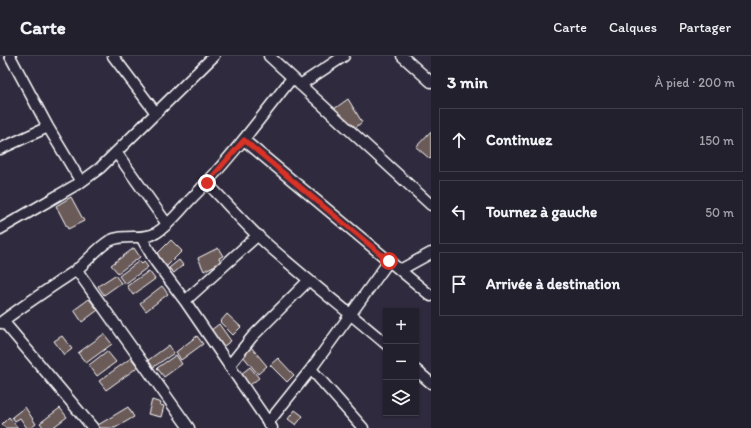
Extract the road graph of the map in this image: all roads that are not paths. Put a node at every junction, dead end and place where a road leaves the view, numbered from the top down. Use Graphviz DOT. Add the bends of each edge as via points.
graph roads {
  1 [pos="10,56"];
  2 [pos="113,56"];
  3 [pos="214,56"];
  4 [pos="269,56"];
  5 [pos="344,56"];
  6 [pos="402,56"];
  7 [pos="296,82"];
  8 [pos="431,82"];
  9 [pos="156,113"];
  10 [pos="48,127"];
  11 [pos="244,140"];
  12 [pos="0,149"];
  13 [pos="116,152"];
  14 [pos="81,182"];
  15 [pos="207,183"];
  16 [pos="431,205"];
  17 [pos="167,224"];
  18 [pos="0,229"];
  19 [pos="258,235"];
  20 [pos="141,237"];
  21 [pos="431,253"];
  22 [pos="389,261"];
  23 [pos="76,269"];
  24 [pos="400,270"];
  25 [pos="309,280"];
  26 [pos="431,296"];
  27 [pos="185,301"];
  28 [pos="351,314"];
  29 [pos="1,322"];
  30 [pos="383,341"];
  31 [pos="229,366"];
  32 [pos="311,369"];
  33 [pos="419,373"];
  34 [pos="431,383"];
  35 [pos="270,425"];
  36 [pos="93,428"];
  37 [pos="189,428"];
  38 [pos="363,428"];
  1 -- 10 [label="street"];
  2 -- 9 [label="street"];
  3 -- 9 [label="street"];
  4 -- 7 [label="street"];
  5 -- 7 [label="street"];
  6 -- 8 [label="street"];
  7 -- 11 [label="street"];
  7 -- 16 [label="street"];
  9 -- 13 [label="street"];
  10 -- 12 [label="street"];
  10 -- 14 [label="street"];
  11 -- 15 [label="street"];
  11 -- 22 [label="street"];
  13 -- 14 [label="street"];
  13 -- 17 [label="street"];
  14 -- 18 [label="street"];
  15 -- 17 [label="street"];
  15 -- 19 [label="street"];
  17 -- 20 [label="street" via="149,236"];
  19 -- 25 [label="street"];
  19 -- 27 [label="street"];
  20 -- 23 [label="street" via="110,241"];
  20 -- 27 [label="street" via="155,262"];
  21 -- 24 [label="street"];
  22 -- 24 [label="street"];
  22 -- 28 [label="street"];
  23 -- 29 [label="street"];
  23 -- 37 [label="street"];
  24 -- 26 [label="street"];
  25 -- 28 [label="street"];
  25 -- 31 [label="street" via="252,337"];
  27 -- 31 [label="street"];
  28 -- 30 [label="street"];
  28 -- 32 [label="street"];
  29 -- 36 [label="street"];
  31 -- 35 [label="street"];
  32 -- 35 [label="street"];
  32 -- 38 [label="street"];
  33 -- 34 [label="street"];
}
